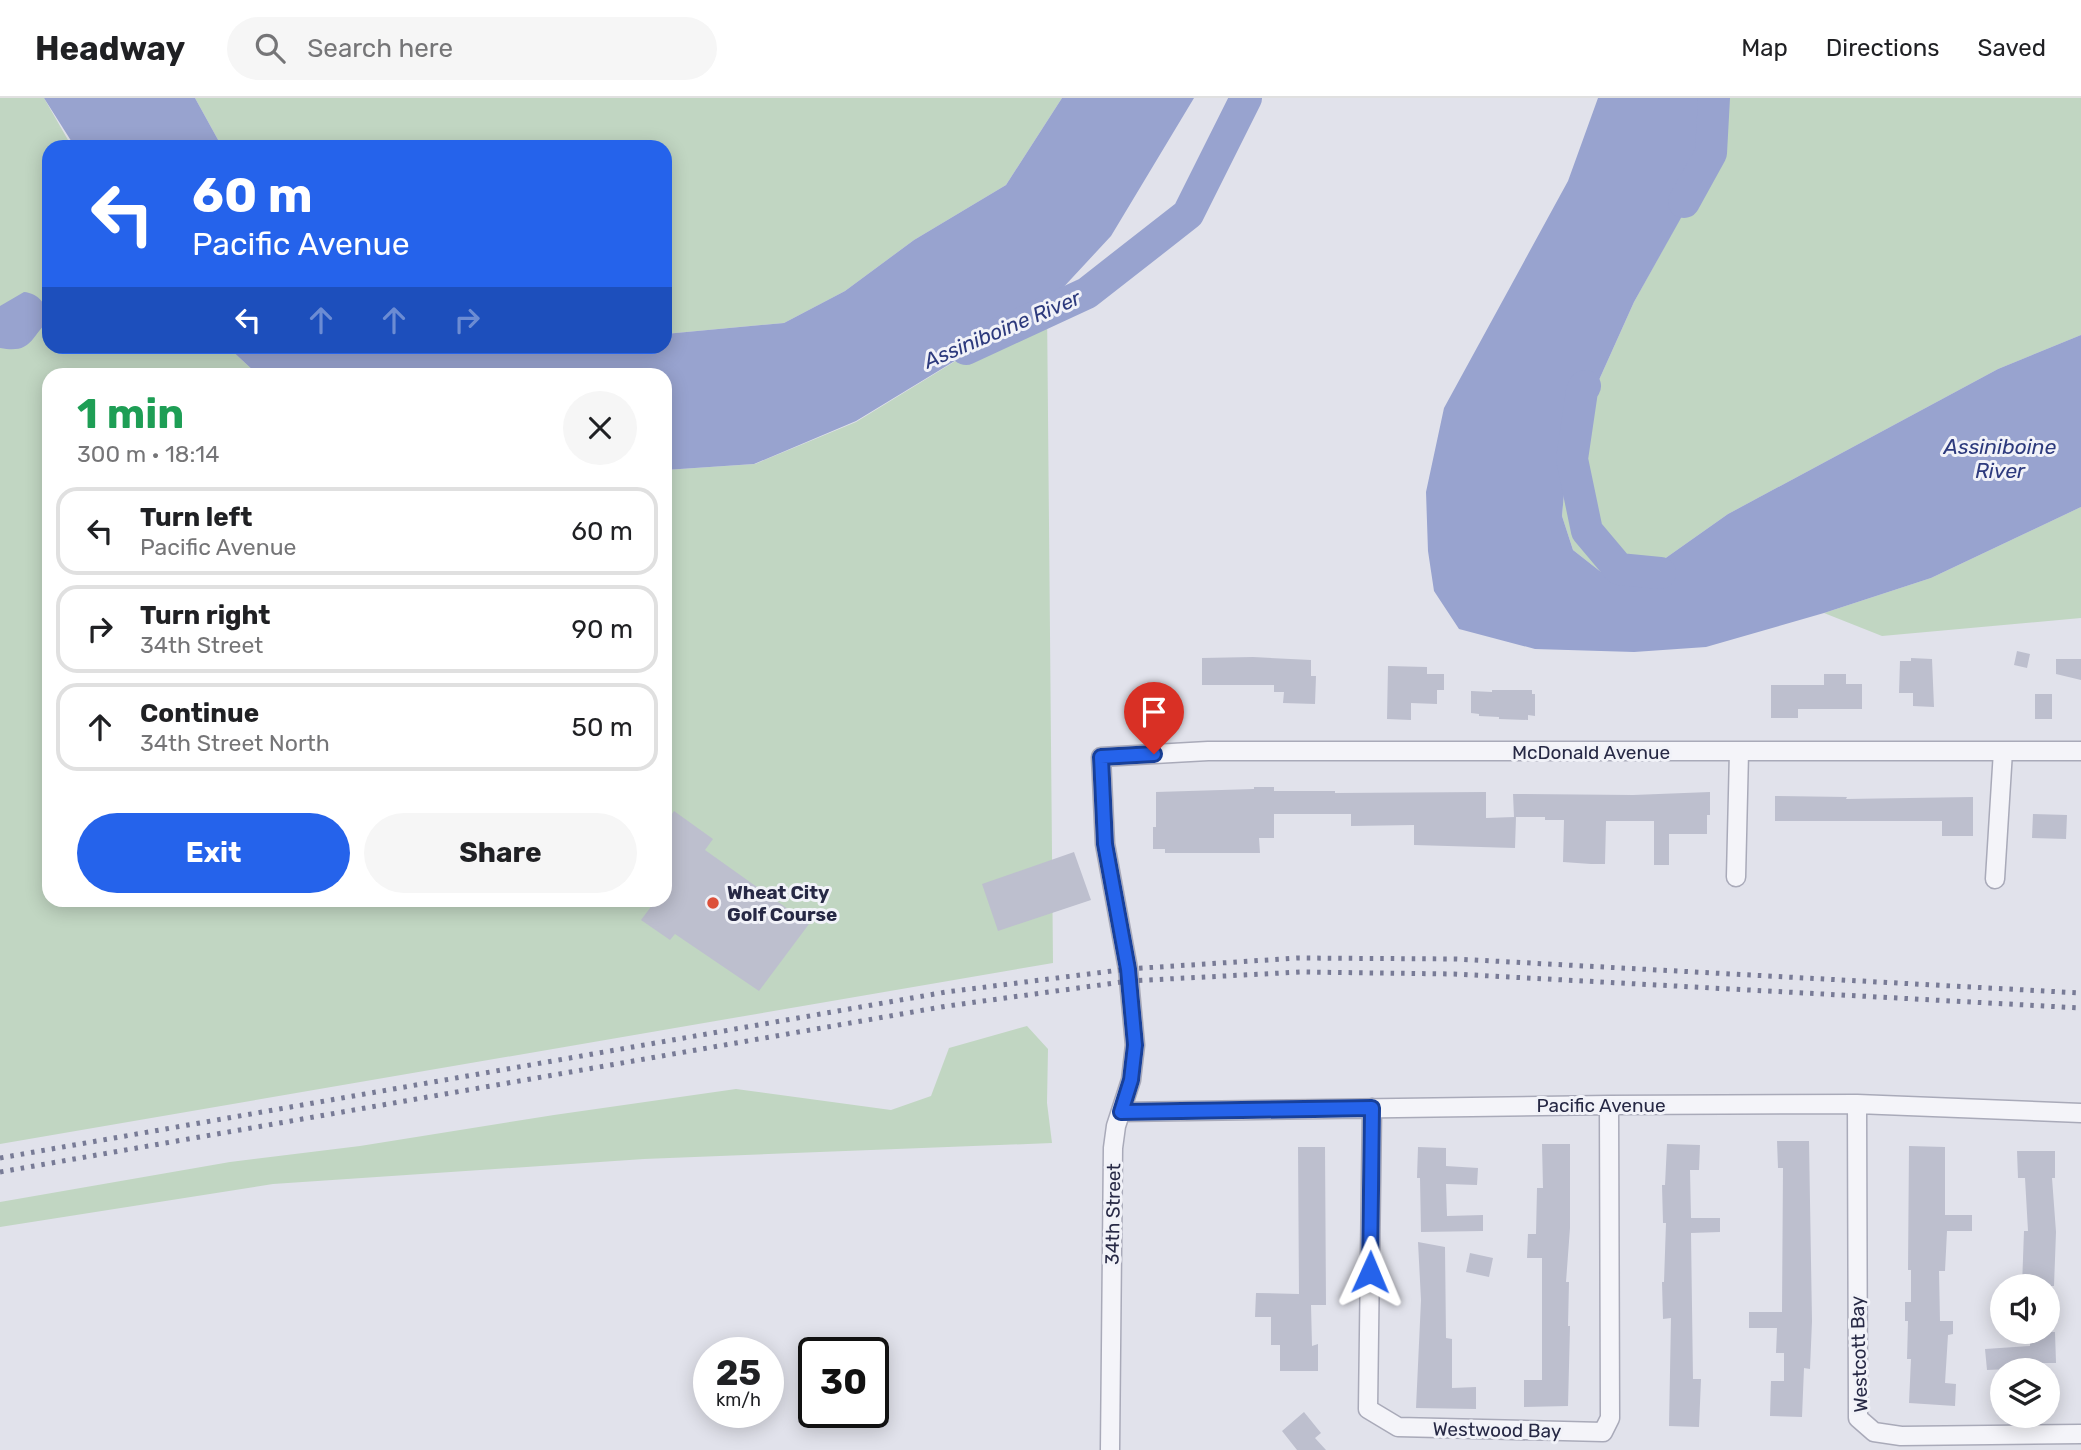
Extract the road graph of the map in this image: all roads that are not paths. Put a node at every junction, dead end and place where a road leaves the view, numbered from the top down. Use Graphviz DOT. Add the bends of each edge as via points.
graph roads {
  1 [pos="2003,751"];
  2 [pos="2081,751"];
  3 [pos="1739,752"];
  4 [pos="1101,757"];
  5 [pos="1736,877"];
  6 [pos="1995,880"];
  7 [pos="1857,1104"];
  8 [pos="1609,1105"];
  9 [pos="1372,1108"];
  10 [pos="1121,1112"];
  11 [pos="2081,1113"];
  12 [pos="2081,1434"];
  13 [pos="1110,1450"];
  1 -- 2 [label="street, McDonald Avenue"];
  1 -- 3 [label="street, McDonald Avenue"];
  1 -- 6 [label="street"];
  3 -- 4 [label="street, McDonald Avenue" via="1208,751"];
  3 -- 5 [label="street"];
  4 -- 10 [label="street, 34th Street" via="1105,844 1135,1045"];
  7 -- 8 [label="street, Pacific Avenue"];
  7 -- 11 [label="street, Pacific Avenue"];
  7 -- 12 [label="street, Westcott Bay" via="1858,1418 1874,1432 1901,1436"];
  8 -- 9 [label="street, Pacific Avenue"];
  8 -- 9 [label="street, Westwood Bay" via="1610,1418 1603,1433 1398,1427 1368,1409"];
  9 -- 10 [label="street, Pacific Avenue"];
  10 -- 13 [label="street, 34th Street" via="1113,1148"];
}
